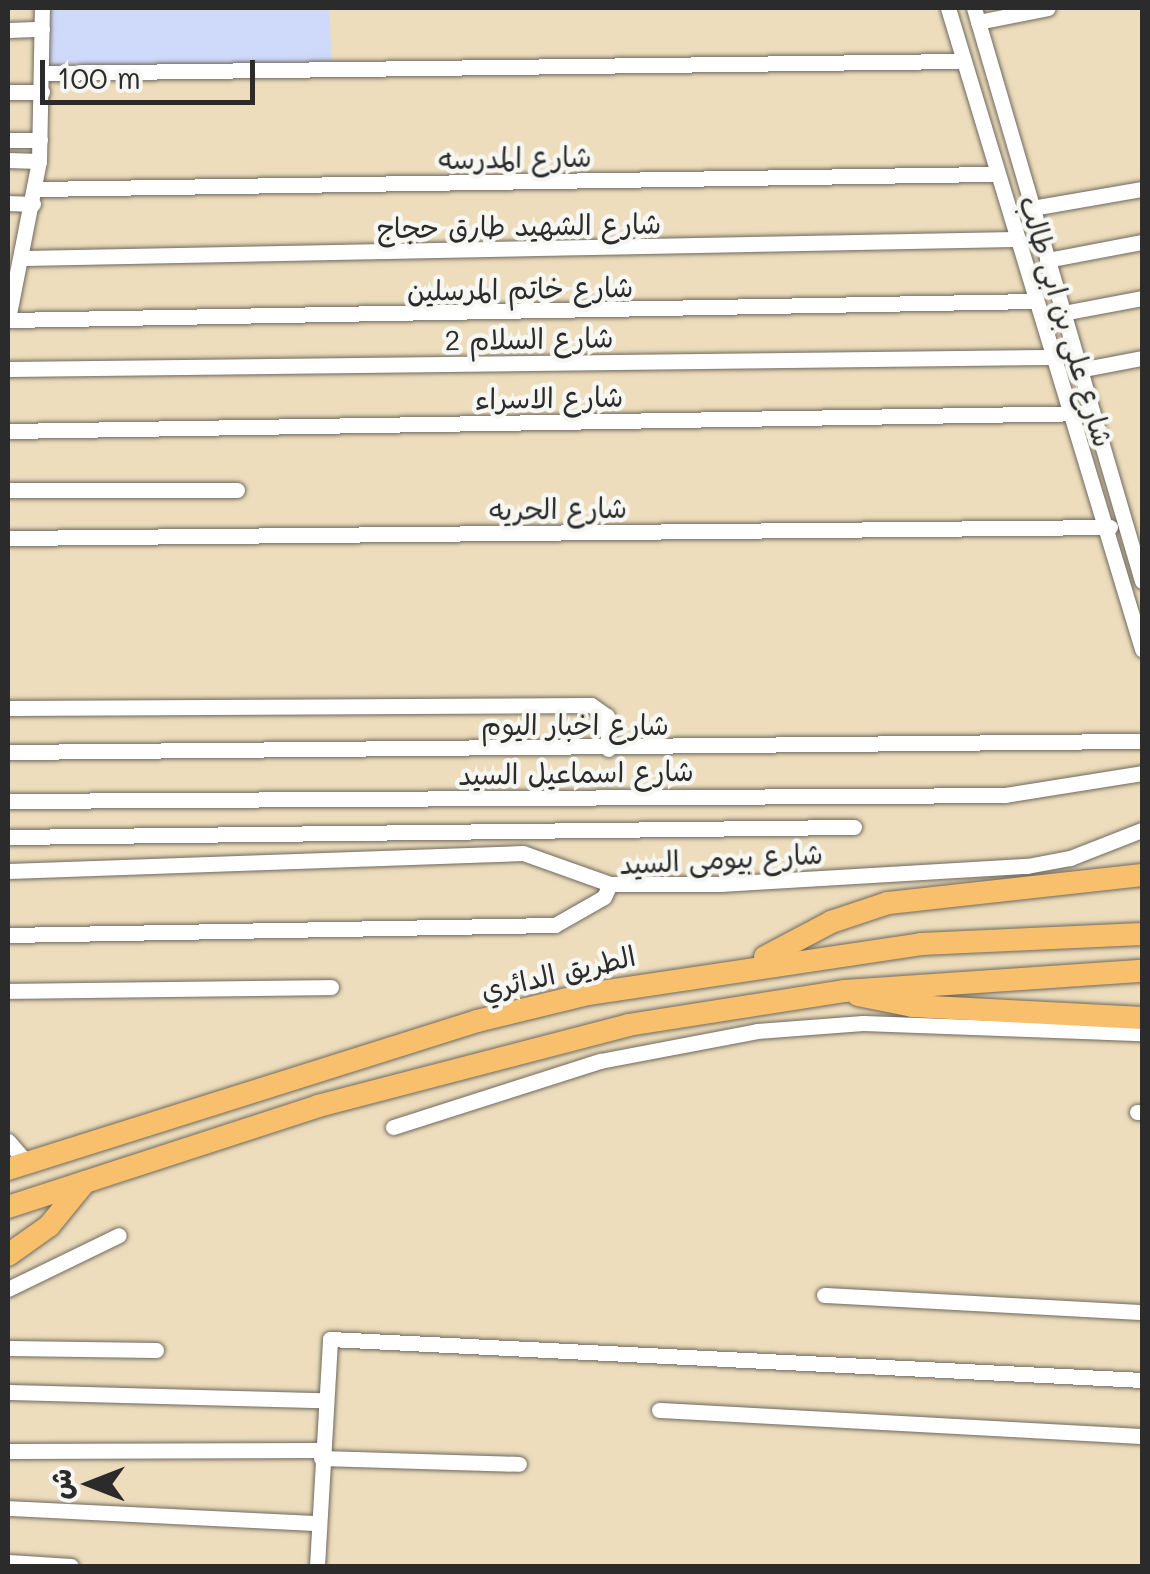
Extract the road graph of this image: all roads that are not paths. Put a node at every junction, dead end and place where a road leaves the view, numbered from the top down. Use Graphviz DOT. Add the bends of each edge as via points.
graph roads {
  1 [pos="42,8"];
  2 [pos="948,8"];
  3 [pos="1048,8"];
  4 [pos="976,15"];
  5 [pos="42,29"];
  6 [pos="8,30"];
  7 [pos="963,61"];
  8 [pos="42,73"];
  9 [pos="8,92"];
  10 [pos="42,92"];
  11 [pos="8,140"];
  12 [pos="40,140"];
  13 [pos="8,160"];
  14 [pos="39,161"];
  15 [pos="995,174"];
  16 [pos="1142,190"];
  17 [pos="34,196"];
  18 [pos="8,203"];
  19 [pos="1032,208"];
  20 [pos="1015,239"];
  21 [pos="1142,242"];
  22 [pos="18,260"];
  23 [pos="1047,260"];
  24 [pos="12,283"];
  25 [pos="1142,298"];
  26 [pos="1034,301"];
  27 [pos="1063,313"];
  28 [pos="8,319"];
  29 [pos="1051,357"];
  30 [pos="1142,358"];
  31 [pos="8,369"];
  32 [pos="1079,370"];
  33 [pos="1091,413"];
  34 [pos="1068,414"];
  35 [pos="8,431"];
  36 [pos="8,490"];
  37 [pos="237,490"];
  38 [pos="1110,527"];
  39 [pos="8,538"];
  40 [pos="1142,581"];
  41 [pos="1142,649"];
  42 [pos="8,708"];
  43 [pos="1142,741"];
  44 [pos="608,749"];
  45 [pos="8,752"];
  46 [pos="1142,773"];
  47 [pos="8,801"];
  48 [pos="854,827"];
  49 [pos="1142,830"];
  50 [pos="8,837"];
  51 [pos="8,871"];
  52 [pos="1142,875"];
  53 [pos="610,884"];
  54 [pos="1142,934"];
  55 [pos="8,935"];
  56 [pos="748,966"];
  57 [pos="1134,971"];
  58 [pos="332,987"];
  59 [pos="8,991"];
  60 [pos="846,991"];
  61 [pos="1142,1018"];
  62 [pos="1142,1034"];
  63 [pos="393,1126"];
  64 [pos="8,1141"];
  65 [pos="18,1166"];
  66 [pos="85,1182"];
  67 [pos="8,1207"];
  68 [pos="119,1235"];
  69 [pos="8,1255"];
  70 [pos="8,1289"];
  71 [pos="824,1295"];
  72 [pos="1142,1312"];
  73 [pos="8,1348"];
  74 [pos="156,1350"];
  75 [pos="1142,1380"];
  76 [pos="8,1392"];
  77 [pos="324,1400"];
  78 [pos="659,1410"];
  79 [pos="1142,1436"];
  80 [pos="8,1450"];
  81 [pos="321,1454"];
  82 [pos="519,1464"];
  83 [pos="8,1508"];
  84 [pos="317,1522"];
  85 [pos="8,1562"];
  86 [pos="40,1565"];
  87 [pos="72,1566"];
  88 [pos="317,1566"];
  1 -- 5 [label="street"];
  2 -- 7 [label="street, شارع على بن ابى طالب"];
  3 -- 4 [label="street"];
  4 -- 19 [label="street, شارع على بن ابى طالب"];
  5 -- 6 [label="street"];
  5 -- 8 [label="street"];
  7 -- 8 [label="street"];
  7 -- 15 [label="street, شارع على بن ابى طالب"];
  8 -- 10 [label="street"];
  9 -- 10 [label="street"];
  10 -- 12 [label="street"];
  11 -- 12 [label="street"];
  12 -- 14 [label="street"];
  13 -- 14 [label="street"];
  14 -- 17 [label="street"];
  15 -- 17 [label="street, شارع المدرسه"];
  15 -- 20 [label="street, شارع على بن ابى طالب"];
  16 -- 19 [label="street"];
  17 -- 18 [label="street, شارع المدرسه"];
  17 -- 22 [label="street"];
  19 -- 23 [label="street, شارع على بن ابى طالب"];
  20 -- 22 [label="street, شارع الشهيد طارق حجاج"];
  20 -- 26 [label="street, شارع على بن ابى طالب"];
  21 -- 23 [label="street"];
  22 -- 24 [label="street"];
  23 -- 27 [label="street, شارع على بن ابى طالب"];
  24 -- 28 [label="street"];
  25 -- 27 [label="street"];
  26 -- 28 [label="street, شارع خاتم المرسلين"];
  26 -- 29 [label="street, شارع على بن ابى طالب"];
  27 -- 32 [label="street, شارع على بن ابى طالب"];
  29 -- 31 [label="street, شارع السلام 2"];
  29 -- 34 [label="street, شارع على بن ابى طالب"];
  30 -- 32 [label="street"];
  32 -- 33 [label="street, شارع على بن ابى طالب"];
  33 -- 34 [label="street, شارع الاسراء"];
  33 -- 40 [label="street, شارع على بن ابى طالب"];
  34 -- 35 [label="street, شارع الاسراء"];
  34 -- 38 [label="street, شارع على بن ابى طالب"];
  36 -- 37 [label="street"];
  38 -- 39 [label="street, شارع الحريه"];
  38 -- 41 [label="street, شارع على بن ابى طالب"];
  42 -- 44 [label="street" via="590,705 607,716"];
  43 -- 44 [label="street, شارع اخبار اليوم"];
  44 -- 45 [label="street, شارع اخبار اليوم"];
  46 -- 47 [label="street, شارع اسماعيل السيد" via="1005,795"];
  48 -- 50 [label="street, شارع اسماعيل السيد"];
  49 -- 53 [label="street, شارع بيومى السيد" via="1070,858 1027,866"];
  51 -- 53 [label="street" via="523,853"];
  52 -- 56 [label="highway" via="888,902 831,922"];
  53 -- 55 [label="street, شارع بيومى السيد" via="604,897 556,926"];
  54 -- 56 [label="highway, الطريق الدائري" via="922,944"];
  56 -- 65 [label="highway, الطريق الدائري" via="477,1021"];
  57 -- 60 [label="highway"];
  58 -- 59 [label="street"];
  60 -- 61 [label="highway" via="913,1006"];
  60 -- 66 [label="highway" via="645,1022 485,1058"];
  62 -- 63 [label="street" via="863,1024 757,1031 600,1061"];
  64 -- 65 [label="street"];
  66 -- 67 [label="highway"];
  66 -- 69 [label="highway" via="49,1226"];
  68 -- 70 [label="street"];
  71 -- 72 [label="street"];
  73 -- 74 [label="street"];
  75 -- 77 [label="street" via="330,1339"];
  76 -- 77 [label="street"];
  77 -- 81 [label="street"];
  78 -- 79 [label="street"];
  80 -- 81 [label="street"];
  81 -- 82 [label="street"];
  81 -- 84 [label="street"];
  83 -- 84 [label="street"];
  84 -- 88 [label="street"];
  85 -- 86 [label="street"];
  86 -- 87 [label="street"];
}
